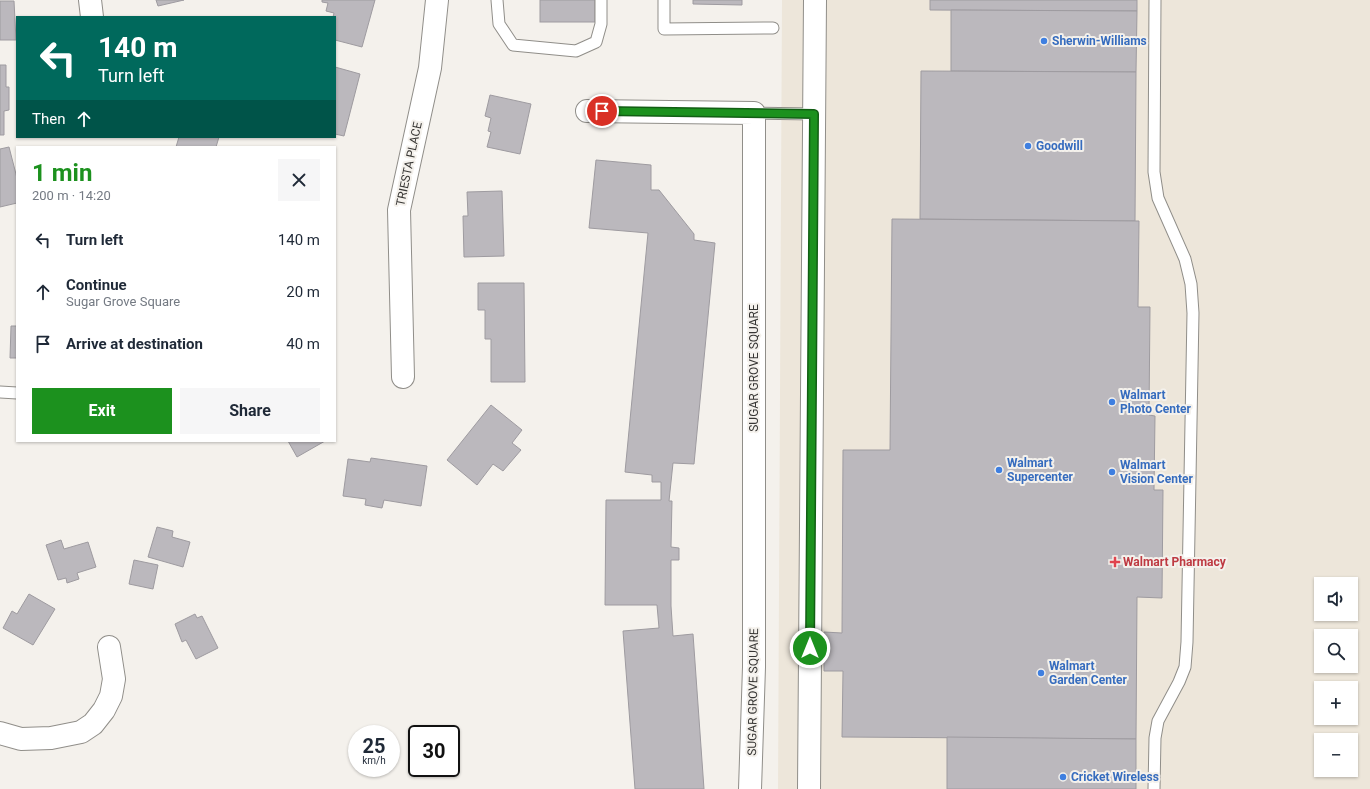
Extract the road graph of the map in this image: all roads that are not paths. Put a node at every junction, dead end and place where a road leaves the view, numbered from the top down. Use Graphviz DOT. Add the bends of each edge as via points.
graph roads {
  1 [pos="90,0"];
  2 [pos="437,0"];
  3 [pos="497,0"];
  4 [pos="601,0"];
  5 [pos="664,0"];
  6 [pos="815,0"];
  7 [pos="1155,0"];
  8 [pos="92,16"];
  9 [pos="773,28"];
  10 [pos="587,111"];
  11 [pos="754,113"];
  12 [pos="814,114"];
  13 [pos="403,378"];
  14 [pos="0,392"];
  15 [pos="16,393"];
  16 [pos="109,647"];
  17 [pos="0,733"];
  18 [pos="750,789"];
  19 [pos="809,789"];
  20 [pos="1154,789"];
  1 -- 8 [label="street"];
  2 -- 13 [label="street, TRIESTA PLACE" via="430,68 399,210"];
  3 -- 4 [label="lane" via="499,24 513,45 576,52 596,42 601,24"];
  5 -- 9 [label="lane" via="664,29"];
  6 -- 12 [label="street"];
  7 -- 20 [label="lane" via="1154,172 1158,198 1185,259 1191,284 1193,312 1188,642 1185,666 1158,721"];
  10 -- 11 [label="street"];
  11 -- 12 [label="lane"];
  11 -- 18 [label="street, SUGAR GROVE SQUARE" via="754,668"];
  12 -- 19 [label="street"];
  14 -- 15 [label="lane"];
  16 -- 17 [label="street" via="114,679 111,696 93,724 81,732 51,738 21,739"];
}
